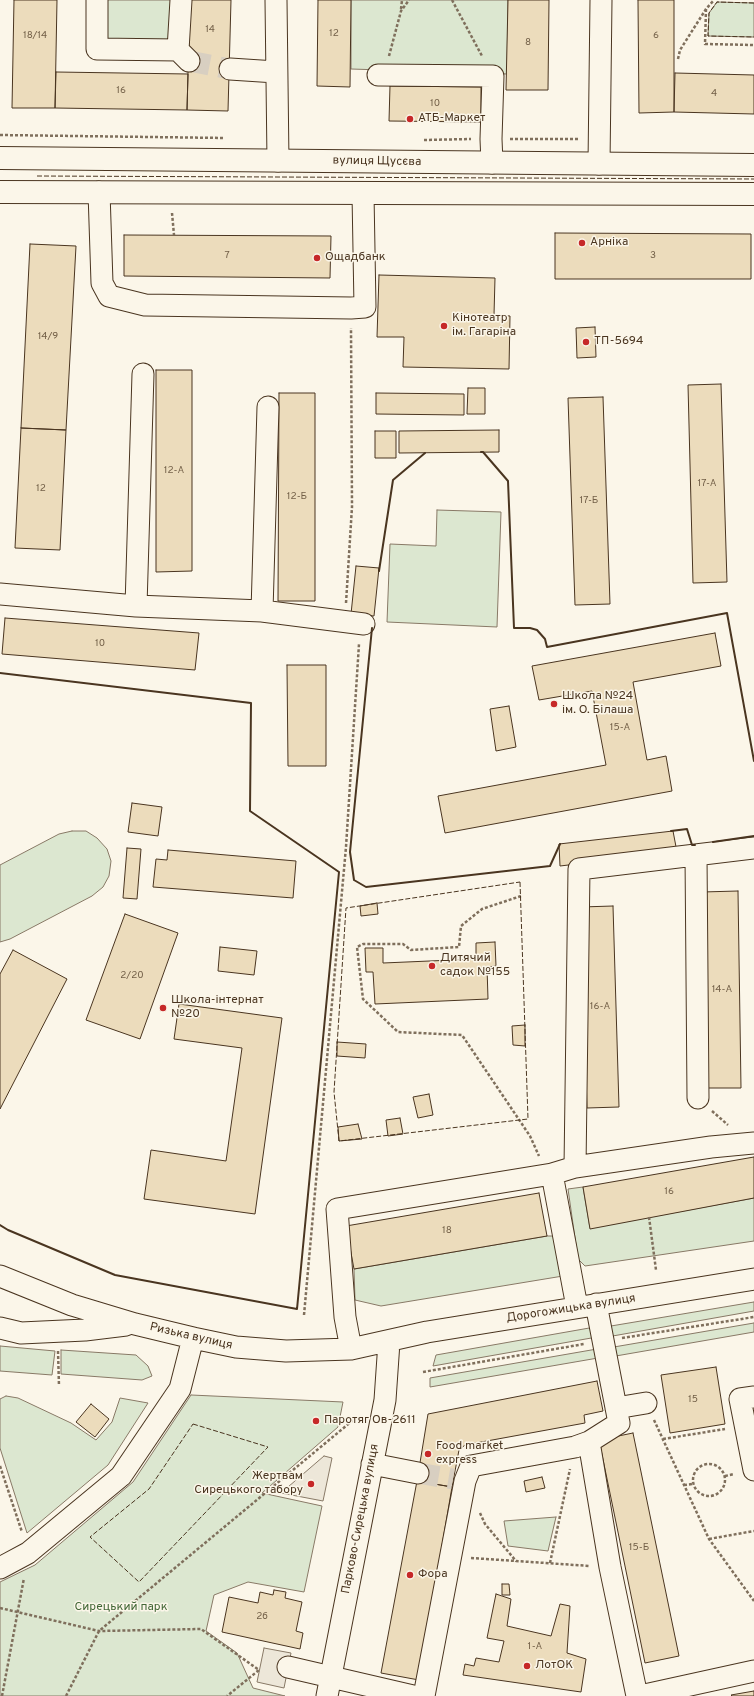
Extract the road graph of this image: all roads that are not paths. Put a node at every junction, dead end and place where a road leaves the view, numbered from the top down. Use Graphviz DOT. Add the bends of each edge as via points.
graph roads {
  1 [pos="97,0"];
  2 [pos="181,0"];
  3 [pos="276,0"];
  4 [pos="602,0"];
  5 [pos="230,69"];
  6 [pos="276,72"];
  7 [pos="378,75"];
  8 [pos="0,158"];
  9 [pos="278,160"];
  10 [pos="492,163"];
  11 [pos="599,164"];
  12 [pos="754,165"];
  13 [pos="0,192"];
  14 [pos="99,192"];
  15 [pos="363,194"];
  16 [pos="754,194"];
  17 [pos="143,374"];
  18 [pos="268,407"];
  19 [pos="0,594"];
  20 [pos="136,606"];
  21 [pos="262,611"];
  22 [pos="359,624"];
  23 [pos="754,848"];
  24 [pos="696,855"];
  25 [pos="698,1098"];
  26 [pos="751,1144"];
  27 [pos="574,1167"];
  28 [pos="550,1175"];
  29 [pos="0,1276"];
  30 [pos="754,1279"];
  31 [pos="586,1306"];
  32 [pos="135,1324"];
  33 [pos="0,1328"];
  34 [pos="193,1338"];
  35 [pos="389,1342"];
  36 [pos="351,1349"];
  37 [pos="754,1397"];
  38 [pos="646,1403"];
  39 [pos="616,1408"];
  40 [pos="582,1444"];
  41 [pos="372,1464"];
  42 [pos="754,1470"];
  43 [pos="418,1473"];
  44 [pos="0,1568"];
  45 [pos="288,1667"];
  46 [pos="754,1671"];
  47 [pos="329,1687"];
  48 [pos="413,1696"];
  49 [pos="424,1696"];
  50 [pos="637,1696"];
  51 [pos="640,1696"];
  1 -- 2 [label="street" via="97,49 184,56"];
  3 -- 6 [label="street"];
  4 -- 11 [label="street"];
  5 -- 6 [label="street"];
  6 -- 9 [label="street"];
  7 -- 10 [label="street" via="493,76"];
  8 -- 9 [label="main road, вулиця Щусєва"];
  9 -- 10 [label="main road, вулиця Щусєва"];
  10 -- 11 [label="main road, вулиця Щусєва"];
  11 -- 12 [label="main road, вулиця Щусєва"];
  13 -- 14 [label="main road"];
  14 -- 15 [label="main road"];
  14 -- 15 [label="street" via="102,283 109,296 145,304 351,308 365,307"];
  15 -- 16 [label="main road"];
  17 -- 20 [label="street"];
  18 -- 21 [label="street"];
  19 -- 20 [label="street"];
  20 -- 21 [label="street"];
  21 -- 22 [label="street"];
  23 -- 24 [label="street"];
  24 -- 25 [label="street"];
  24 -- 27 [label="street" via="579,869"];
  26 -- 27 [label="street" via="711,1147"];
  27 -- 28 [label="street"];
  28 -- 31 [label="street"];
  28 -- 36 [label="street" via="337,1209 345,1317"];
  29 -- 32 [label="street, Ризька вулиця" via="72,1305"];
  30 -- 31 [label="street, Дорогожицька вулиця"];
  31 -- 35 [label="street, Дорогожицька вулиця" via="427,1332"];
  31 -- 39 [label="street" via="604,1341"];
  32 -- 33 [label="street" via="85,1330 21,1333"];
  32 -- 34 [label="street, Ризька вулиця"];
  34 -- 36 [label="street, Ризька вулиця" via="236,1347 286,1351"];
  34 -- 44 [label="street" via="180,1389 121,1476 28,1553"];
  35 -- 36 [label="street, Ризька вулиця"];
  35 -- 41 [label="street, Парково-Сирецька вулиця" via="385,1400"];
  37 -- 42 [label="street" via="740,1399"];
  38 -- 39 [label="street"];
  39 -- 40 [label="street" via="619,1423"];
  40 -- 49 [label="street" via="471,1466 459,1480 451,1556"];
  40 -- 50 [label="street"];
  41 -- 43 [label="street"];
  41 -- 47 [label="street, Парково-Сирецька вулиця"];
  45 -- 47 [label="street"];
  46 -- 51 [label="street"];
  47 -- 48 [label="street"];
}
